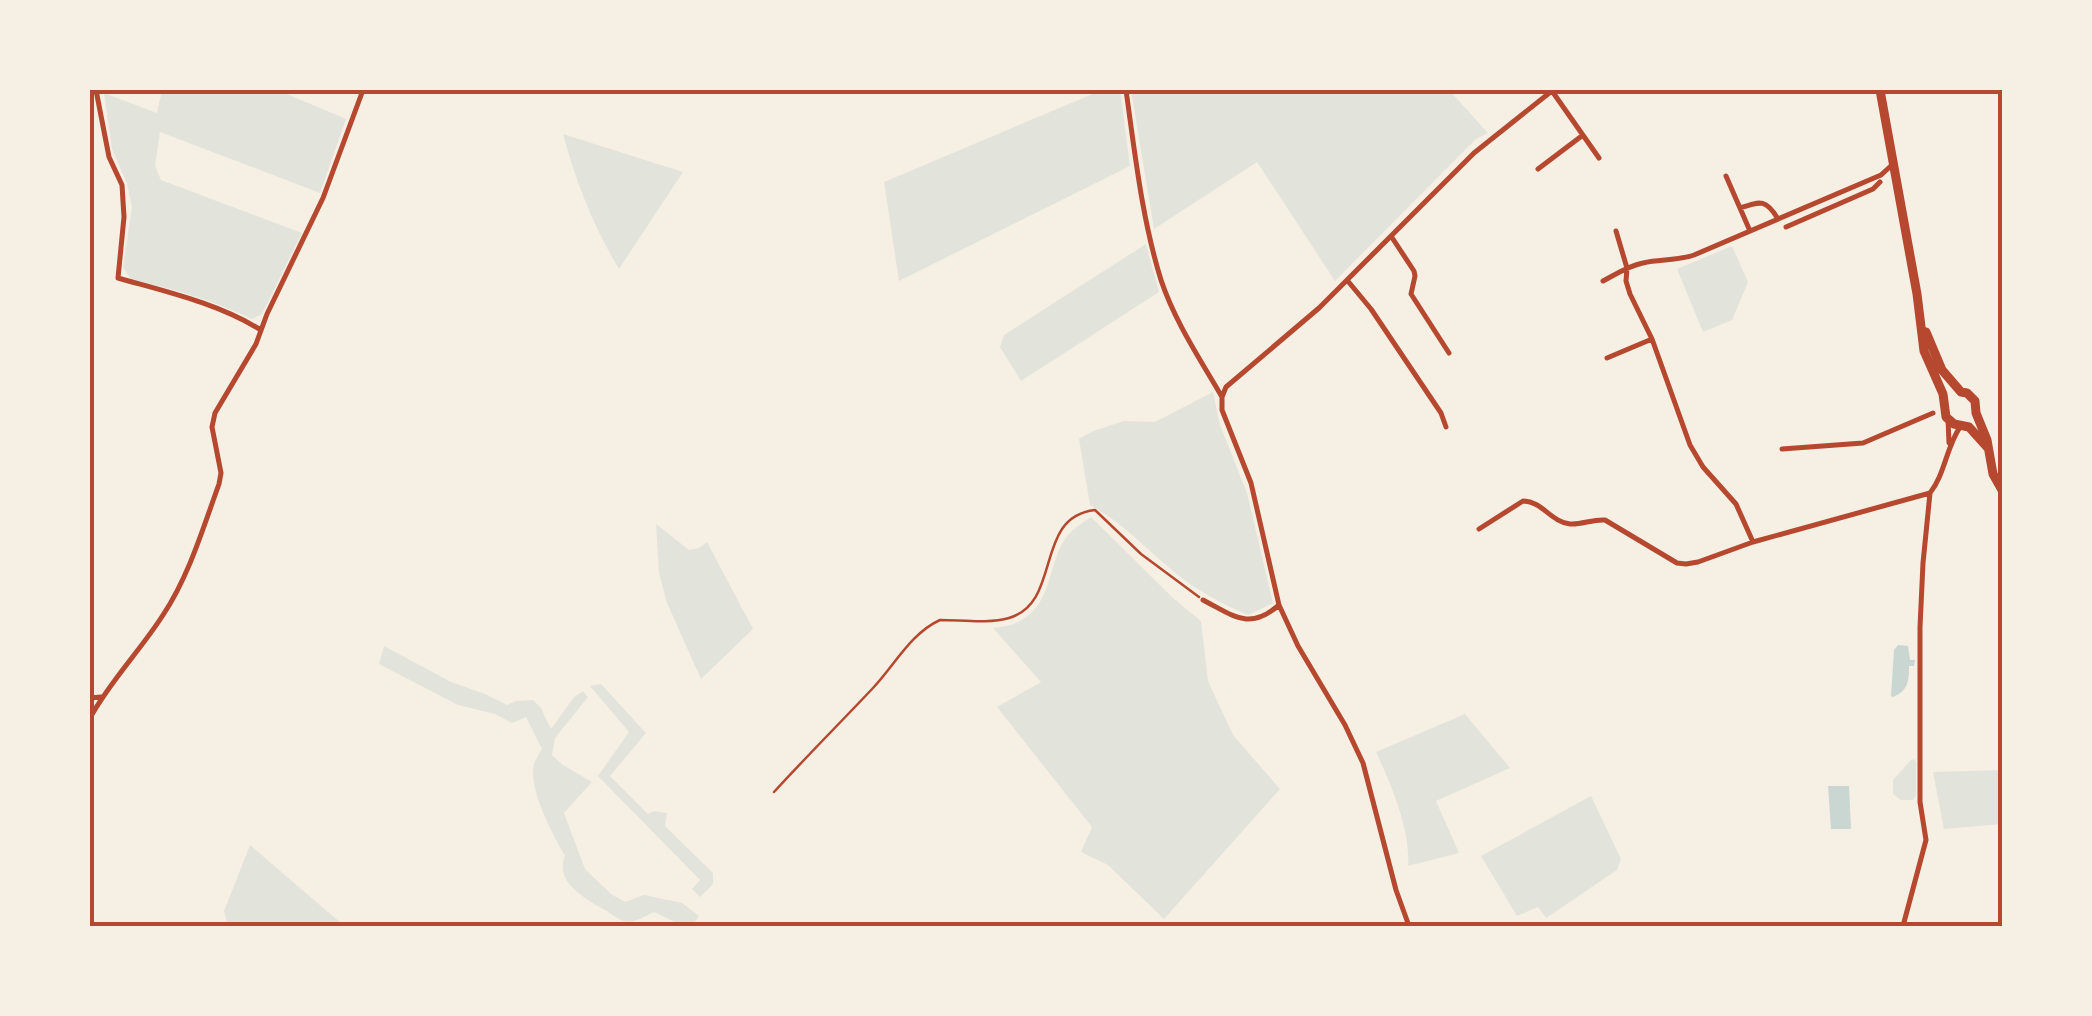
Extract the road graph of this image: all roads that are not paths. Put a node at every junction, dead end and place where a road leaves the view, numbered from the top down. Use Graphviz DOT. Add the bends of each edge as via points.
graph roads {
  1 [pos="96,90"];
  2 [pos="363,90"];
  3 [pos="1126,90"];
  4 [pos="1880,90"];
  5 [pos="1552,91"];
  6 [pos="1583,135"];
  7 [pos="1599,158"];
  8 [pos="1893,164"];
  9 [pos="1538,169"];
  10 [pos="1726,176"];
  11 [pos="1869,180"];
  12 [pos="1896,181"];
  13 [pos="1880,182"];
  14 [pos="1740,208"];
  15 [pos="1779,219"];
  16 [pos="1786,226"];
  17 [pos="1616,230"];
  18 [pos="1750,232"];
  19 [pos="1391,236"];
  20 [pos="1627,268"];
  21 [pos="1347,280"];
  22 [pos="1603,281"];
  23 [pos="1920,310"];
  24 [pos="261,330"];
  25 [pos="1652,338"];
  26 [pos="1449,352"];
  27 [pos="1608,358"];
  28 [pos="1961,392"];
  29 [pos="1222,396"];
  30 [pos="1945,402"];
  31 [pos="1976,412"];
  32 [pos="1933,413"];
  33 [pos="1947,418"];
  34 [pos="1962,425"];
  35 [pos="1446,428"];
  36 [pos="1987,447"];
  37 [pos="1782,448"];
  38 [pos="1948,451"];
  39 [pos="2002,490"];
  40 [pos="1930,493"];
  41 [pos="1479,529"];
  42 [pos="1753,542"];
  43 [pos="1202,600"];
  44 [pos="1279,604"];
  45 [pos="101,697"];
  46 [pos="90,698"];
  47 [pos="90,718"];
  48 [pos="1409,926"];
  49 [pos="1904,926"];
  1 -- 24 [label="street" via="109,157 122,185 118,278 189,297"];
  2 -- 24 [label="street" via="323,198"];
  3 -- 29 [label="street" via="1161,279"];
  4 -- 8 [label="main road"];
  5 -- 6 [label="street"];
  5 -- 19 [label="street" via="1474,153"];
  6 -- 7 [label="street"];
  6 -- 9 [label="street"];
  8 -- 11 [label="street"];
  8 -- 12 [label="main road"];
  10 -- 14 [label="street"];
  11 -- 13 [label="street"];
  11 -- 15 [label="street"];
  12 -- 13 [label="street"];
  12 -- 23 [label="main road"];
  13 -- 16 [label="street"];
  14 -- 15 [label="street" via="1764,203"];
  14 -- 18 [label="street"];
  15 -- 18 [label="street"];
  17 -- 20 [label="street"];
  18 -- 20 [label="street" via="1680,260"];
  19 -- 21 [label="street"];
  19 -- 26 [label="street" via="1416,276 1411,294"];
  20 -- 22 [label="street"];
  20 -- 25 [label="street" via="1630,294"];
  21 -- 29 [label="street"];
  21 -- 35 [label="street" via="1372,308"];
  23 -- 28 [label="main road" via="1938,364"];
  23 -- 30 [label="main road" via="1924,351"];
  24 -- 45 [label="street" via="215,413 219,484 185,572 160,620"];
  25 -- 27 [label="street"];
  25 -- 42 [label="street" via="1690,444 1736,504"];
  28 -- 30 [label="main road"];
  28 -- 31 [label="main road" via="1972,396"];
  29 -- 44 [label="street"];
  30 -- 32 [label="street"];
  30 -- 33 [label="main road"];
  31 -- 34 [label="main road"];
  31 -- 36 [label="main road"];
  32 -- 33 [label="street"];
  32 -- 37 [label="street" via="1863,443"];
  33 -- 34 [label="main road"];
  33 -- 38 [label="street"];
  34 -- 36 [label="main road"];
  34 -- 38 [label="street"];
  36 -- 39 [label="main road"];
  38 -- 40 [label="street"];
  40 -- 42 [label="street"];
  40 -- 49 [label="street" via="1920,616 1926,840"];
  41 -- 42 [label="street" via="1530,501 1562,522 1605,520 1677,563"];
  43 -- 44 [label="street" via="1246,620"];
  44 -- 48 [label="street" via="1363,762"];
  45 -- 46 [label="street"];
  45 -- 47 [label="street"];
}
